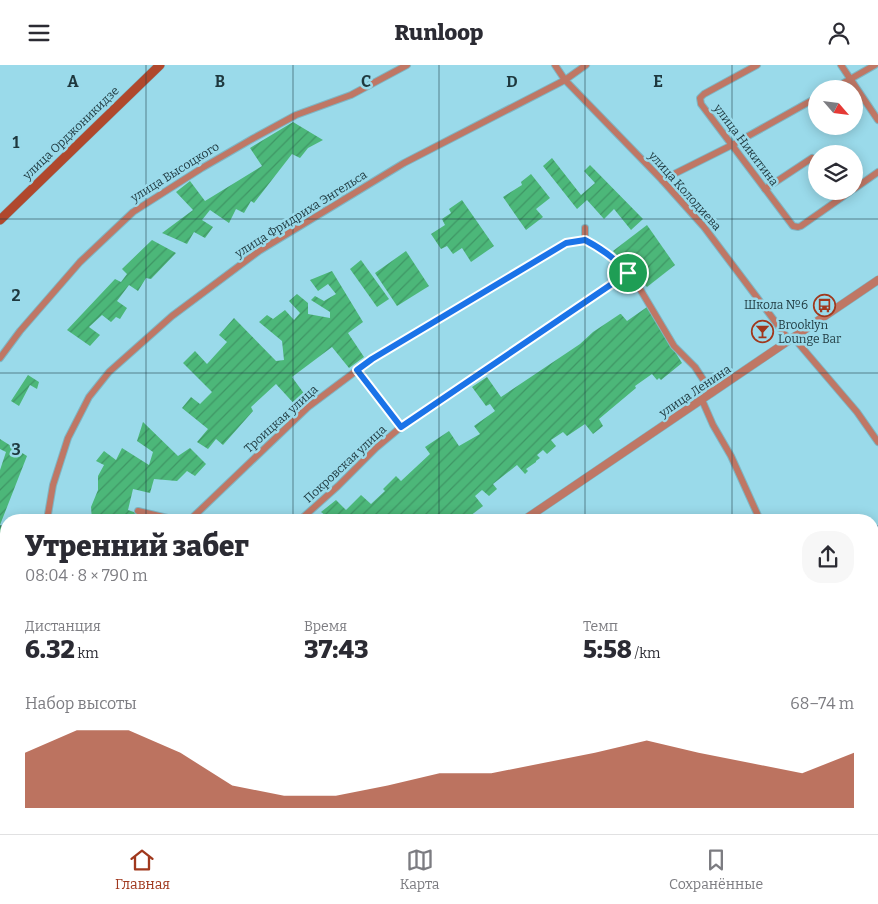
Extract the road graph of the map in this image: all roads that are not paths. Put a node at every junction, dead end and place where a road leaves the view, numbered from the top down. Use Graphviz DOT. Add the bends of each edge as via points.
graph roads {
  1 [pos="160,65"];
  2 [pos="407,65"];
  3 [pos="555,65"];
  4 [pos="586,65"];
  5 [pos="757,65"];
  6 [pos="841,65"];
  7 [pos="875,65"];
  8 [pos="850,79"];
  9 [pos="564,80"];
  10 [pos="808,102"];
  11 [pos="878,120"];
  12 [pos="732,145"];
  13 [pos="808,161"];
  14 [pos="878,172"];
  15 [pos="662,181"];
  16 [pos="863,182"];
  17 [pos="765,189"];
  18 [pos="838,200"];
  19 [pos="0,219"];
  20 [pos="585,228"];
  21 [pos="585,240"];
  22 [pos="628,273"];
  23 [pos="878,280"];
  24 [pos="791,338"];
  25 [pos="0,357"];
  26 [pos="357,370"];
  27 [pos="712,393"];
  28 [pos="702,399"];
  29 [pos="401,427"];
  30 [pos="878,442"];
  31 [pos="138,511"];
  32 [pos="48,514"];
  33 [pos="151,514"];
  34 [pos="196,514"];
  35 [pos="307,514"];
  36 [pos="533,514"];
  37 [pos="757,514"];
  1 -- 19 [label="main road, улица Орджоникидзе"];
  2 -- 25 [label="street, улица Высоцкого" via="351,95 296,115 202,167 134,212 80,261"];
  3 -- 9 [label="street, улица Колодиева"];
  4 -- 9 [label="street, улица Фридриха Энгельса"];
  5 -- 12 [label="street, улица Никитина" via="700,98 701,104"];
  6 -- 8 [label="street"];
  7 -- 8 [label="street"];
  8 -- 11 [label="street"];
  9 -- 15 [label="street, улица Колодиева"];
  9 -- 32 [label="street, улица Фридриха Энгельса" via="404,163 259,251 172,316 109,372 89,397 68,438"];
  10 -- 12 [label="street"];
  12 -- 15 [label="street"];
  12 -- 17 [label="street, улица Никитина"];
  13 -- 17 [label="street"];
  14 -- 16 [label="street"];
  15 -- 24 [label="street, улица Колодиева" via="716,242"];
  17 -- 18 [label="street, улица Никитина" via="796,227 801,227"];
  20 -- 21 [label="street"];
  21 -- 22 [label="street" via="618,261"];
  21 -- 26 [label="street, Троицкая улица" via="566,243"];
  22 -- 27 [label="street" via="674,345 695,367"];
  22 -- 29 [label="street, Покровская улица"];
  23 -- 24 [label="street, улица Ленина"];
  24 -- 27 [label="street, улица Ленина"];
  24 -- 30 [label="street, улица Колодиева" via="857,412"];
  26 -- 29 [label="street"];
  26 -- 34 [label="street, Троицкая улица" via="308,407"];
  27 -- 28 [label="street, улица Ленина"];
  28 -- 36 [label="street, улица Ленина"];
  28 -- 37 [label="street"];
  29 -- 35 [label="street, Покровская улица"];
  31 -- 33 [label="street"];
}
